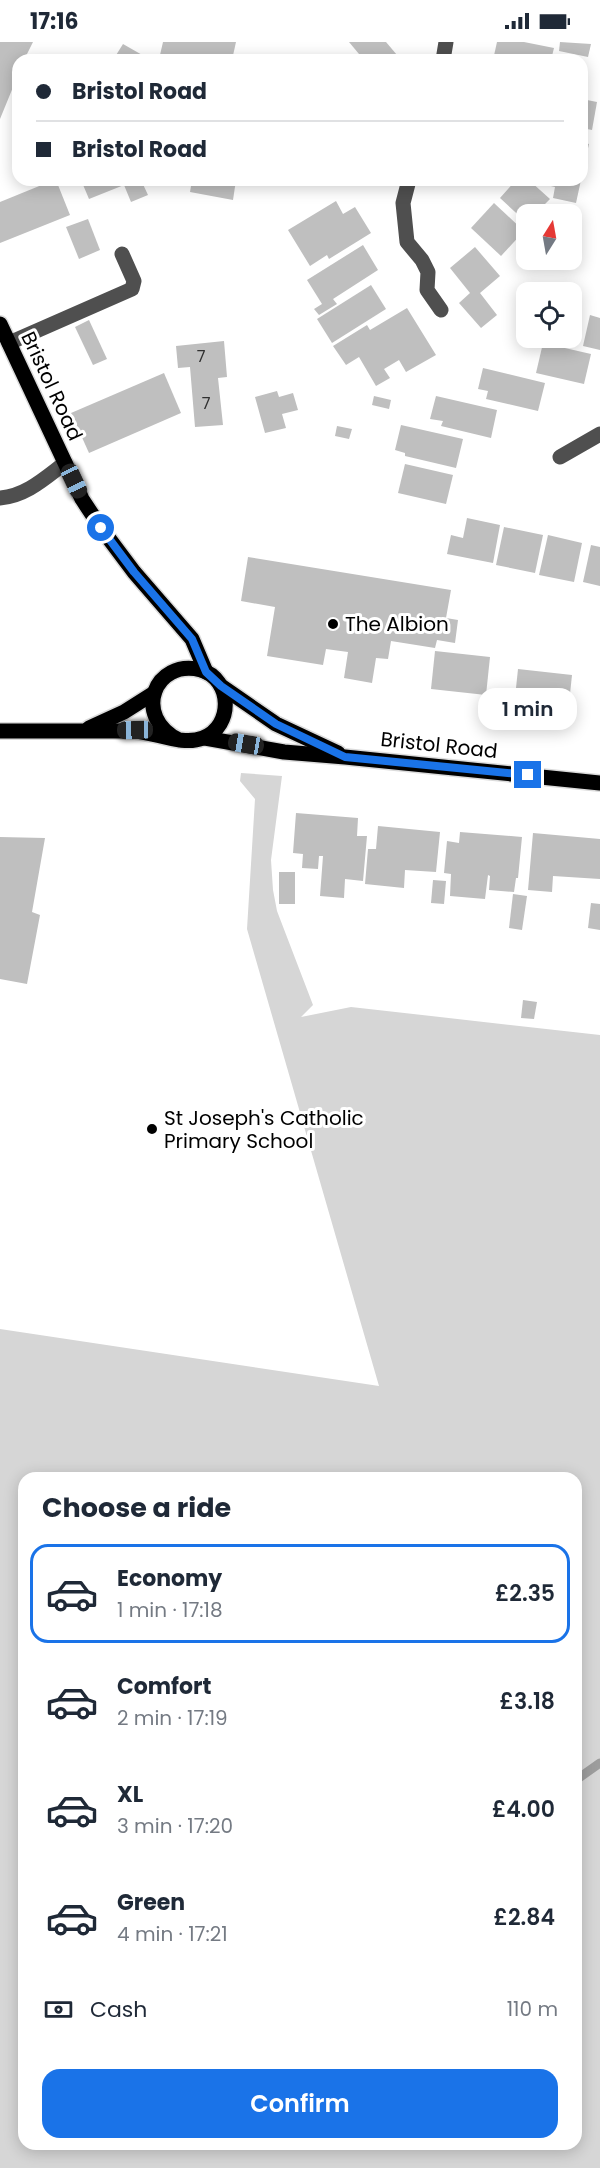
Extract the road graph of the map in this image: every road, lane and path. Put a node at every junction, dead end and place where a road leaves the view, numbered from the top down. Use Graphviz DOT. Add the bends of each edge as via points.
graph roads {
  1 [pos="407,186"];
  2 [pos="122,254"];
  3 [pos="441,310"];
  4 [pos="0,324"];
  5 [pos="9,343"];
  6 [pos="600,434"];
  7 [pos="560,457"];
  8 [pos="65,463"];
  9 [pos="0,498"];
  10 [pos="206,672"];
  11 [pos="221,686"];
  12 [pos="154,693"];
  13 [pos="0,731"];
  14 [pos="80,731"];
  15 [pos="205,738"];
  16 [pos="179,740"];
  17 [pos="345,757"];
  18 [pos="600,783"];
  1 -- 3 [label="street" via="403,203 407,242 422,260 428,272 427,290"];
  2 -- 5 [label="street" via="134,281 132,289"];
  4 -- 5 [label="main road, Bristol Road"];
  5 -- 8 [label="main road, Bristol Road"];
  6 -- 7 [label="street"];
  8 -- 9 [label="street" via="31,489"];
  8 -- 10 [label="main road, Bristol Road" via="101,528 192,639"];
  10 -- 11 [label="main road"];
  10 -- 12 [label="main road" via="180,669 160,682"];
  11 -- 15 [label="main road" via="226,708 222,721"];
  11 -- 17 [label="main road" via="276,724"];
  12 -- 14 [label="main road" via="124,712"];
  12 -- 16 [label="main road" via="152,705 159,725"];
  13 -- 14 [label="main road"];
  14 -- 16 [label="main road" via="135,730"];
  15 -- 16 [label="main road"];
  15 -- 17 [label="main road, Bristol Road" via="284,752"];
  17 -- 18 [label="main road, Bristol Road"];
}
